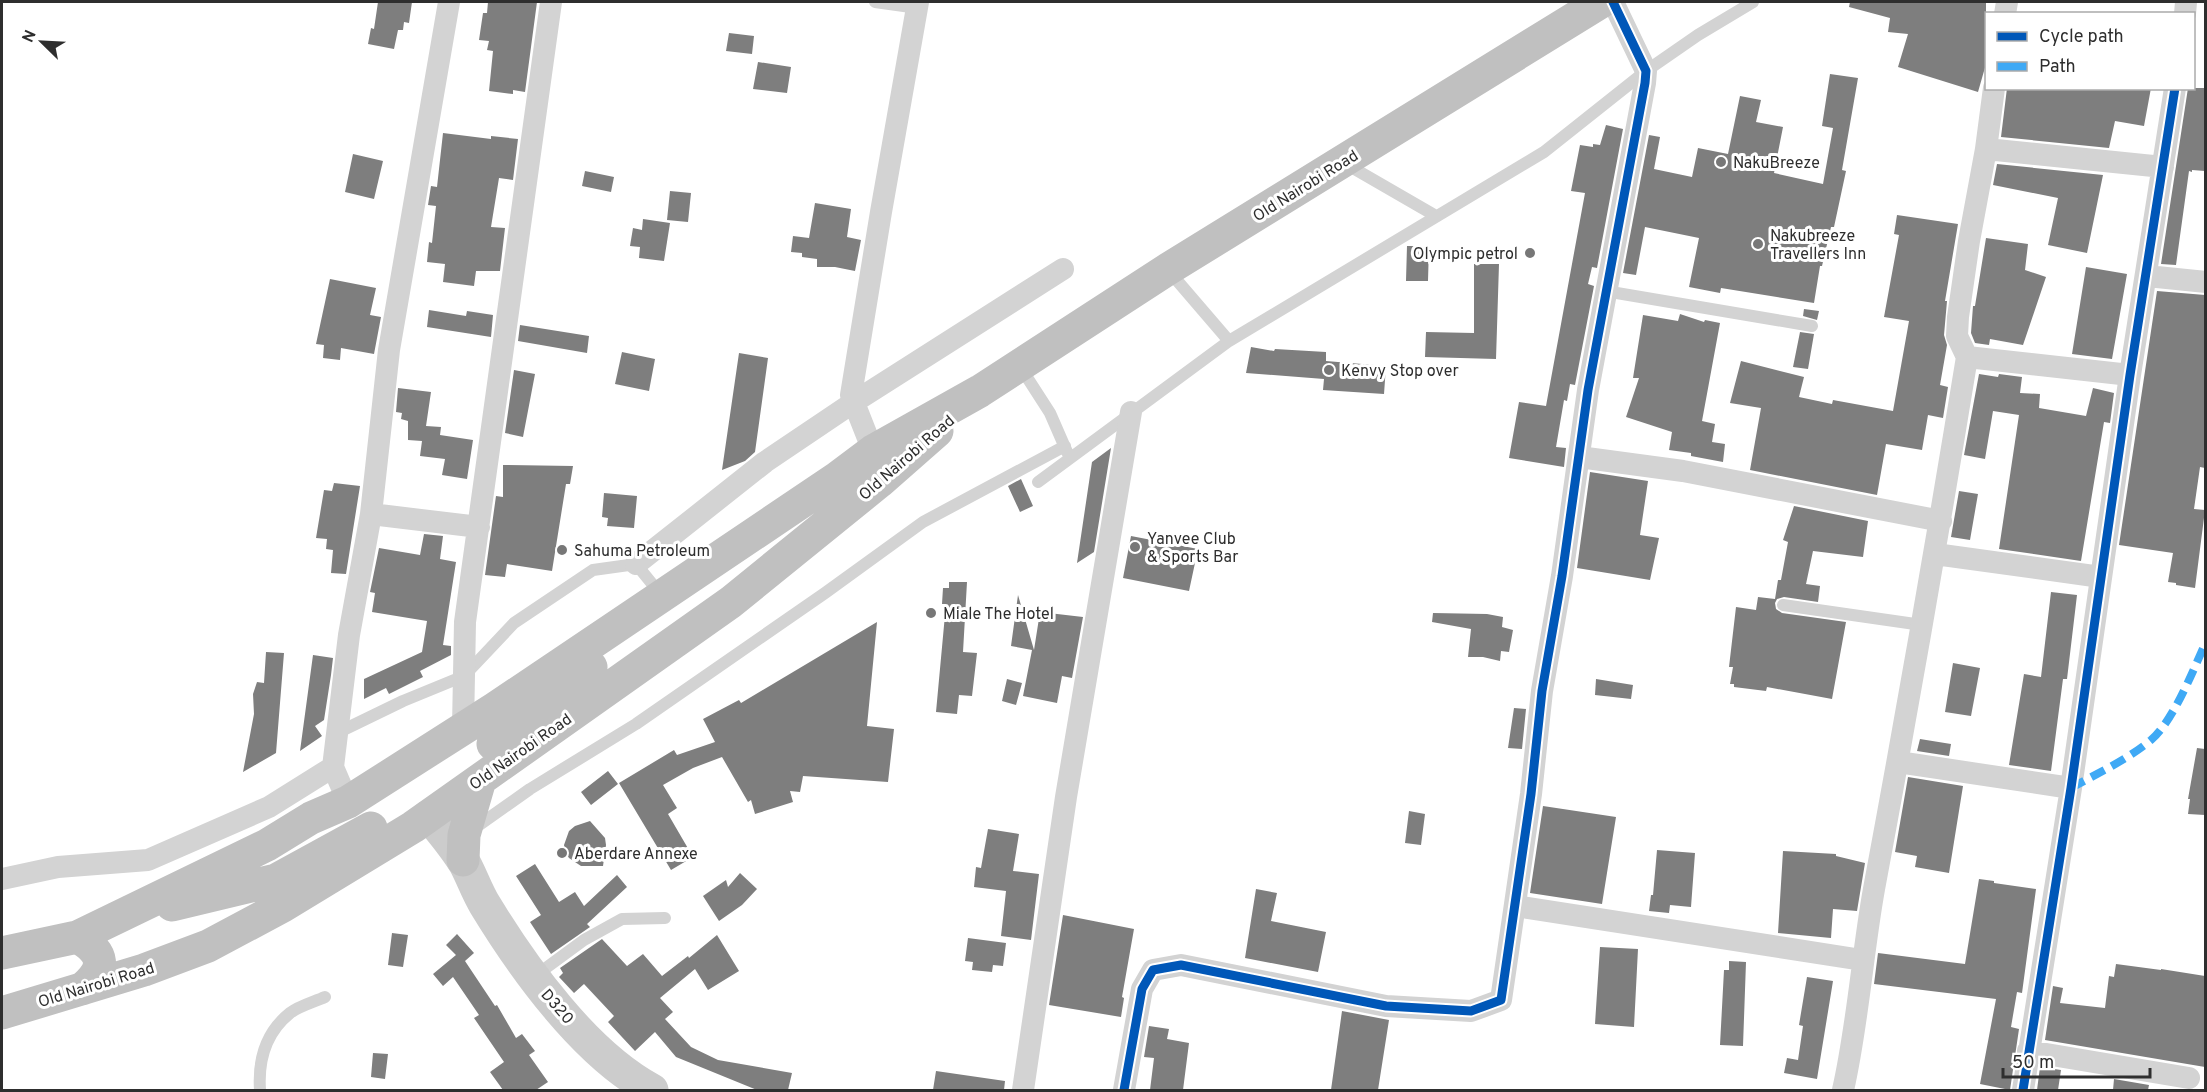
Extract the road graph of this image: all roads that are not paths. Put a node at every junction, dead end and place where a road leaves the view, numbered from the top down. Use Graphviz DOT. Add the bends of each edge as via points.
graph roads {
  1 [pos="449,2"];
  2 [pos="551,2"];
  3 [pos="875,2"];
  4 [pos="1600,2"];
  5 [pos="1613,2"];
  6 [pos="1753,2"];
  7 [pos="918,5"];
  8 [pos="1646,71"];
  9 [pos="1994,90"];
  10 [pos="2175,90"];
  11 [pos="1986,148"];
  12 [pos="1342,162"];
  13 [pos="2163,167"];
  14 [pos="1436,216"];
  15 [pos="1063,269"];
  16 [pos="1168,269"];
  17 [pos="2147,276"];
  18 [pos="2205,282"];
  19 [pos="1605,291"];
  20 [pos="1812,326"];
  21 [pos="1229,341"];
  22 [pos="1967,357"];
  23 [pos="1020,366"];
  24 [pos="2130,375"];
  25 [pos="980,391"];
  26 [pos="854,402"];
  27 [pos="1131,412"];
  28 [pos="1065,446"];
  29 [pos="873,452"];
  30 [pos="1579,457"];
  31 [pos="1070,458"];
  32 [pos="1038,482"];
  33 [pos="371,514"];
  34 [pos="1941,521"];
  35 [pos="478,527"];
  36 [pos="1935,554"];
  37 [pos="712,562"];
  38 [pos="636,564"];
  39 [pos="2101,577"];
  40 [pos="662,596"];
  41 [pos="1783,605"];
  42 [pos="1922,625"];
  43 [pos="464,676"];
  44 [pos="463,727"];
  45 [pos="337,733"];
  46 [pos="1898,762"];
  47 [pos="333,767"];
  48 [pos="480,780"];
  49 [pos="2071,788"];
  50 [pos="348,802"];
  51 [pos="418,817"];
  52 [pos="464,848"];
  53 [pos="2,879"];
  54 [pos="484,903"];
  55 [pos="1515,906"];
  56 [pos="134,910"];
  57 [pos="665,918"];
  58 [pos="78,937"];
  59 [pos="2,953"];
  60 [pos="1862,960"];
  61 [pos="534,977"];
  62 [pos="82,988"];
  63 [pos="325,997"];
  64 [pos="2,1013"];
  65 [pos="2028,1051"];
  66 [pos="2189,1078"];
  67 [pos="636,1087"];
  68 [pos="260,1090"];
  69 [pos="1023,1090"];
  70 [pos="1124,1090"];
  71 [pos="1843,1090"];
  72 [pos="2023,1090"];
  1 -- 33 [label="street" via="389,350"];
  2 -- 35 [label="street"];
  3 -- 7 [label="lane"];
  4 -- 12 [label="highway, Old Nairobi Road"];
  5 -- 8 [label="street"];
  6 -- 8 [label="lane"];
  7 -- 26 [label="street" via="880,212 851,396"];
  8 -- 14 [label="lane" via="1544,152"];
  8 -- 19 [label="street"];
  9 -- 11 [label="street"];
  10 -- 13 [label="street"];
  11 -- 13 [label="street"];
  11 -- 22 [label="street" via="1958,318 1957,336"];
  12 -- 14 [label="lane"];
  12 -- 16 [label="highway, Old Nairobi Road"];
  13 -- 17 [label="street"];
  14 -- 21 [label="lane"];
  15 -- 26 [label="street"];
  16 -- 21 [label="lane"];
  16 -- 23 [label="highway, Old Nairobi Road"];
  17 -- 18 [label="street"];
  17 -- 24 [label="street"];
  19 -- 20 [label="lane"];
  19 -- 30 [label="street"];
  21 -- 27 [label="lane"];
  22 -- 24 [label="street"];
  22 -- 34 [label="street"];
  23 -- 25 [label="highway, Old Nairobi Road"];
  23 -- 28 [label="lane" via="1050,413"];
  24 -- 39 [label="street"];
  25 -- 29 [label="highway, Old Nairobi Road"];
  25 -- 48 [label="highway, Old Nairobi Road" via="879,482 731,602"];
  26 -- 29 [label="street"];
  26 -- 38 [label="street" via="765,462"];
  27 -- 31 [label="lane"];
  27 -- 69 [label="street" via="1066,797"];
  28 -- 31 [label="lane"];
  28 -- 52 [label="lane" via="923,522 636,724 530,789"];
  29 -- 37 [label="highway, Old Nairobi Road"];
  30 -- 34 [label="street" via="1683,471"];
  30 -- 55 [label="street" via="1542,691"];
  31 -- 32 [label="lane"];
  33 -- 35 [label="street"];
  33 -- 45 [label="street" via="349,635"];
  34 -- 36 [label="street"];
  35 -- 43 [label="street" via="465,622"];
  36 -- 39 [label="street"];
  36 -- 42 [label="street"];
  37 -- 40 [label="highway, Old Nairobi Road"];
  37 -- 51 [label="highway" via="618,645 436,785"];
  38 -- 40 [label="lane"];
  38 -- 43 [label="lane" via="593,570 514,623"];
  39 -- 49 [label="street"];
  40 -- 44 [label="highway, Old Nairobi Road"];
  41 -- 42 [label="lane"];
  42 -- 46 [label="street"];
  43 -- 44 [label="street"];
  43 -- 45 [label="lane"];
  44 -- 50 [label="highway, Old Nairobi Road"];
  45 -- 47 [label="street"];
  46 -- 49 [label="street"];
  46 -- 60 [label="street"];
  47 -- 50 [label="street"];
  47 -- 53 [label="street" via="269,807 148,860 58,867"];
  48 -- 51 [label="highway, Old Nairobi Road"];
  48 -- 52 [label="highway"];
  49 -- 65 [label="street"];
  50 -- 56 [label="highway, Old Nairobi Road"];
  51 -- 52 [label="street, D320"];
  51 -- 54 [label="street, D320" via="449,873"];
  51 -- 56 [label="highway" via="392,816 276,880 182,904"];
  51 -- 62 [label="highway, Old Nairobi Road" via="282,906 208,946"];
  52 -- 54 [label="street, D320"];
  54 -- 61 [label="street, D320 / D320"];
  55 -- 60 [label="street"];
  55 -- 70 [label="street" via="1501,1000 1471,1011 1386,1006 1181,965 1153,970 1142,989"];
  56 -- 58 [label="highway, Old Nairobi Road"];
  57 -- 61 [label="lane" via="622,919 584,940"];
  58 -- 59 [label="highway, Old Nairobi Road"];
  58 -- 62 [label="highway" via="91,944 100,958 96,976"];
  60 -- 71 [label="street"];
  61 -- 67 [label="street, D320 / D320" via="555,1005"];
  62 -- 64 [label="highway, Old Nairobi Road"];
  63 -- 68 [label="lane" via="291,1012 271,1033 261,1056"];
  65 -- 66 [label="street"];
  65 -- 72 [label="street"];
}
